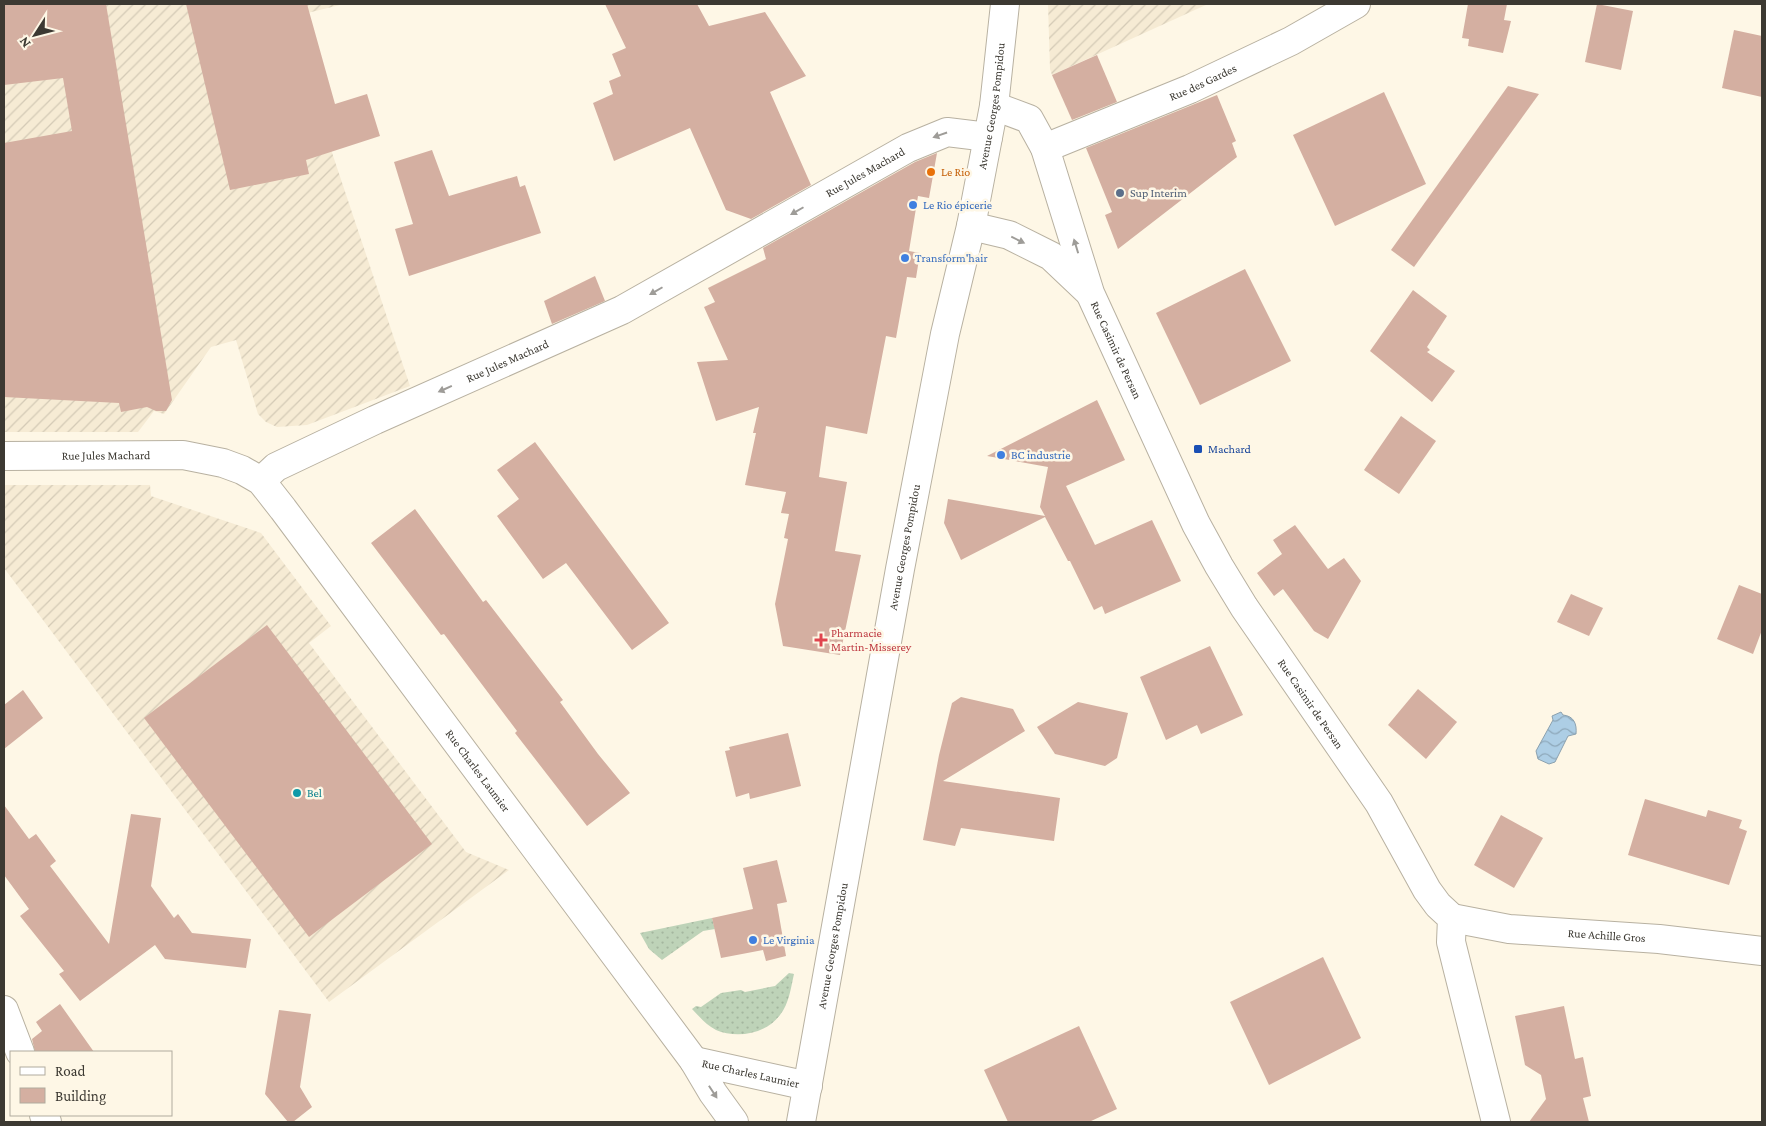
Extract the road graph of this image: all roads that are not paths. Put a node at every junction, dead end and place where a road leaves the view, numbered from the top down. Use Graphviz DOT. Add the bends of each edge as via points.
graph roads {
  1 [pos="1005,4"];
  2 [pos="1356,4"];
  3 [pos="994,106"];
  4 [pos="988,137"];
  5 [pos="1045,148"];
  6 [pos="971,226"];
  7 [pos="1090,293"];
  8 [pos="4,456"];
  9 [pos="261,481"];
  10 [pos="1452,918"];
  11 [pos="1762,951"];
  12 [pos="4,1010"];
  13 [pos="20,1051"];
  14 [pos="694,1061"];
  15 [pos="808,1086"];
  16 [pos="734,1122"];
  17 [pos="801,1122"];
  18 [pos="1496,1122"];
  1 -- 3 [label="street, Avenue Georges Pompidou"];
  2 -- 5 [label="street, Rue des Gardes" via="1292,41 1190,89"];
  3 -- 4 [label="street, Avenue Georges Pompidou"];
  3 -- 5 [label="street, Rue Casimir de Persan" via="1029,119"];
  4 -- 6 [label="street, Avenue Georges Pompidou"];
  4 -- 9 [label="street, Rue Jules Machard, one-way" via="947,132 908,148 622,310 375,420 276,467"];
  7 -- 5 [label="street, Rue Casimir de Persan, one-way"];
  6 -- 7 [label="street, Rue Casimir de Persan, one-way" via="1009,235 1051,256"];
  6 -- 15 [label="street, Avenue Georges Pompidou" via="945,334 900,569"];
  7 -- 10 [label="street, Rue Casimir de Persan" via="1196,524 1219,566 1379,803 1427,890"];
  8 -- 9 [label="street, Rue Jules Machard" via="183,455 223,463"];
  9 -- 14 [label="street, Rue Charles Laumier"];
  10 -- 11 [label="street, Rue Achille Gros" via="1509,929 1659,939"];
  10 -- 18 [label="street" via="1451,942"];
  12 -- 13 [label="street"];
  14 -- 15 [label="street, Rue Charles Laumier"];
  14 -- 16 [label="street, Rue Charles Laumier, one-way"];
  15 -- 17 [label="street, Avenue Georges Pompidou"];
}
